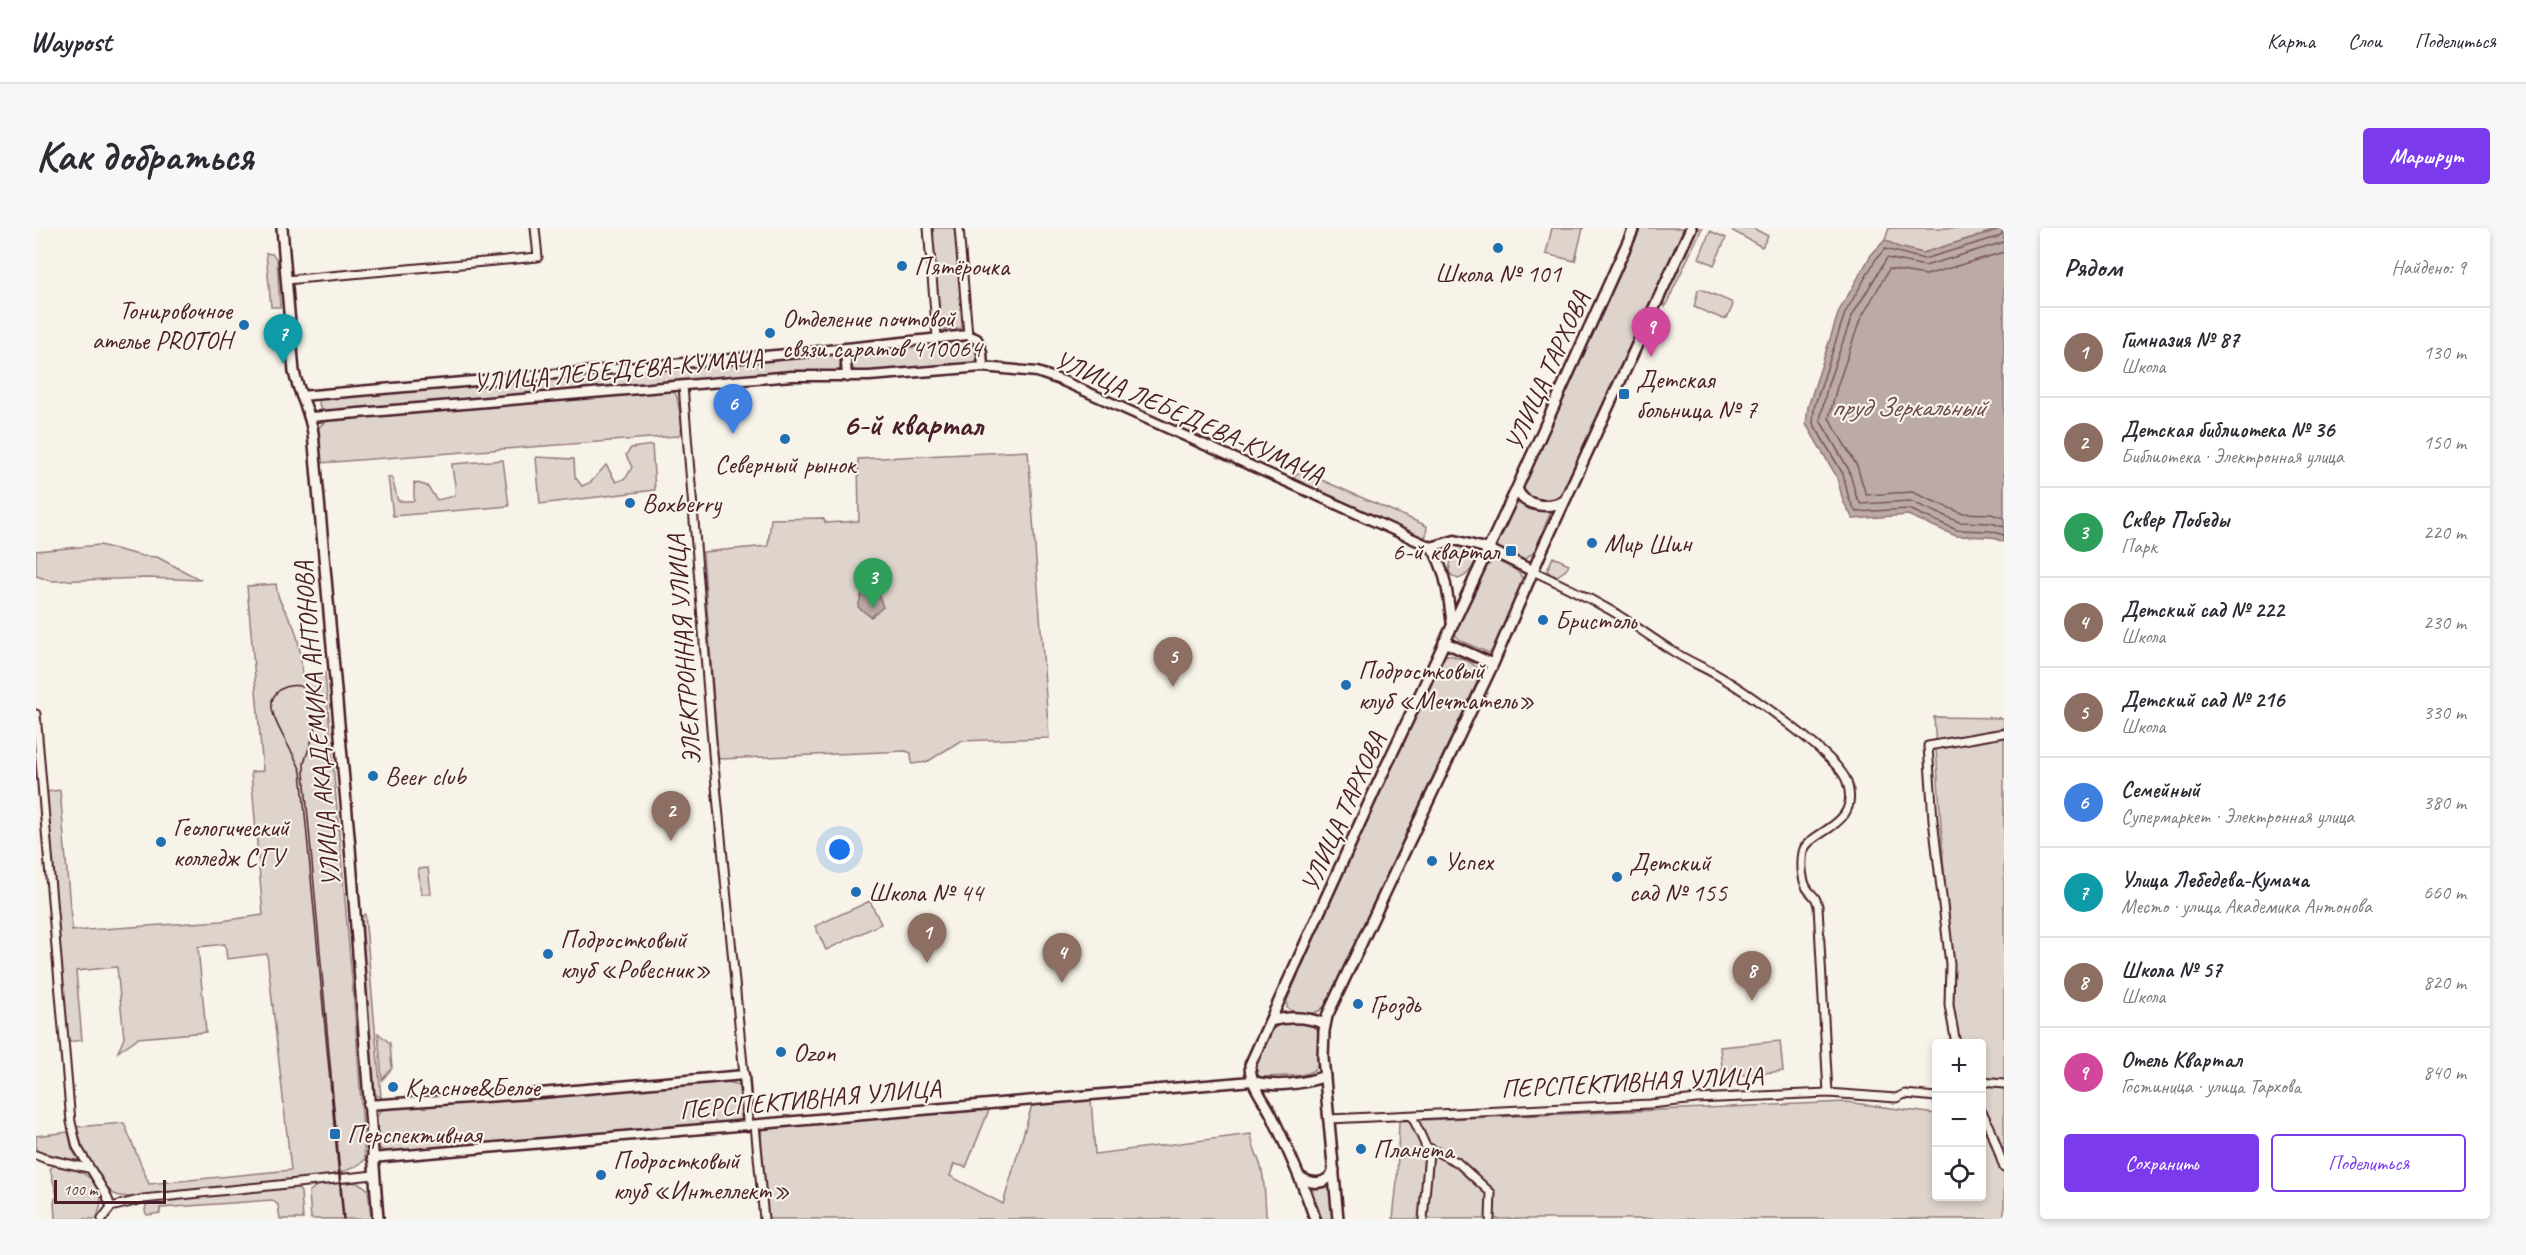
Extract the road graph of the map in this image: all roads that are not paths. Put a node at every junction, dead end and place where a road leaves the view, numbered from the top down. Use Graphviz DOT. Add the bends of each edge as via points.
graph roads {
  1 [pos="282,228"];
  2 [pos="535,228"];
  3 [pos="928,228"];
  4 [pos="959,228"];
  5 [pos="1634,228"];
  6 [pos="1691,228"];
  7 [pos="286,280"];
  8 [pos="968,335"];
  9 [pos="937,337"];
  10 [pos="845,348"];
  11 [pos="983,367"];
  12 [pos="847,377"];
  13 [pos="683,386"];
  14 [pos="302,396"];
  15 [pos="311,417"];
  16 [pos="1517,488"];
  17 [pos="1564,501"];
  18 [pos="1431,547"];
  19 [pos="1488,549"];
  20 [pos="1533,571"];
  21 [pos="1452,626"];
  22 [pos="1444,642"];
  23 [pos="1493,664"];
  24 [pos="36,714"];
  25 [pos="2004,733"];
  26 [pos="1270,1021"];
  27 [pos="1325,1024"];
  28 [pos="1955,1039"];
  29 [pos="744,1075"];
  30 [pos="1325,1076"];
  31 [pos="1252,1081"];
  32 [pos="1986,1082"];
  33 [pos="2004,1084"];
  34 [pos="1828,1093"];
  35 [pos="1932,1097"];
  36 [pos="368,1105"];
  37 [pos="1412,1116"];
  38 [pos="1329,1119"];
  39 [pos="1986,1120"];
  40 [pos="752,1125"];
  41 [pos="1425,1146"];
  42 [pos="36,1155"];
  43 [pos="372,1158"];
  44 [pos="88,1168"];
  45 [pos="2004,1168"];
  46 [pos="1334,1169"];
  47 [pos="374,1175"];
  48 [pos="1299,1176"];
  49 [pos="111,1207"];
  50 [pos="102,1219"];
  51 [pos="378,1219"];
  52 [pos="764,1219"];
  53 [pos="1315,1219"];
  54 [pos="1338,1219"];
  55 [pos="1423,1219"];
  56 [pos="1490,1219"];
  1 -- 7 [label="main road, УЛИЦА АКАДЕМИКА АНТОНОВА"];
  2 -- 7 [label="street" via="538,257"];
  3 -- 9 [label="street"];
  4 -- 8 [label="street"];
  5 -- 16 [label="main road, УЛИЦА ТАРХОВА"];
  6 -- 17 [label="main road"];
  7 -- 14 [label="main road, УЛИЦА АКАДЕМИКА АНТОНОВА" via="294,372"];
  8 -- 9 [label="street, УЛИЦА ЛЕБЕДЕВА-КУМАЧА"];
  8 -- 11 [label="street" via="977,339"];
  9 -- 10 [label="street, УЛИЦА ЛЕБЕДЕВА-КУМАЧА"];
  10 -- 12 [label="street"];
  10 -- 14 [label="street, УЛИЦА ЛЕБЕДЕВА-КУМАЧА"];
  11 -- 12 [label="street, УЛИЦА ЛЕБЕДЕВА-КУМАЧА"];
  11 -- 18 [label="street, УЛИЦА ЛЕБЕДЕВА-КУМАЧА" via="1037,372 1064,381"];
  12 -- 13 [label="street, УЛИЦА ЛЕБЕДЕВА-КУМАЧА" via="792,376"];
  13 -- 15 [label="street, УЛИЦА ЛЕБЕДЕВА-КУМАЧА"];
  13 -- 29 [label="street, ЭЛЕКТРОННАЯ УЛИЦА"];
  14 -- 15 [label="main road, УЛИЦА АКАДЕМИКА АНТОНОВА"];
  15 -- 36 [label="main road, УЛИЦА АКАДЕМИКА АНТОНОВА" via="349,837"];
  16 -- 17 [label="main road" via="1529,502 1552,506"];
  16 -- 19 [label="main road, УЛИЦА ТАРХОВА"];
  17 -- 20 [label="main road"];
  18 -- 19 [label="street" via="1455,540"];
  18 -- 21 [label="street" via="1445,579"];
  19 -- 20 [label="main road"];
  19 -- 21 [label="main road, УЛИЦА ТАРХОВА"];
  20 -- 23 [label="main road"];
  20 -- 34 [label="street" via="1610,610 1745,693 1822,751 1847,780 1850,798 1843,816 1831,829 1806,844 1803,853 1804,884 1816,897 1818,906"];
  21 -- 22 [label="main road, УЛИЦА ТАРХОВА"];
  22 -- 23 [label="main road"];
  22 -- 26 [label="main road, УЛИЦА ТАРХОВА"];
  23 -- 27 [label="main road"];
  24 -- 44 [label="street" via="71,1122"];
  25 -- 28 [label="street" via="1928,746"];
  26 -- 27 [label="main road" via="1288,1017"];
  26 -- 31 [label="main road, УЛИЦА ТАРХОВА" via="1250,1065"];
  27 -- 30 [label="main road"];
  29 -- 36 [label="street, ПЕРСПЕКТИВНАЯ УЛИЦА"];
  29 -- 40 [label="street, ЭЛЕКТРОННАЯ УЛИЦА"];
  30 -- 31 [label="main road" via="1264,1085"];
  30 -- 38 [label="main road"];
  31 -- 40 [label="street, ПЕРСПЕКТИВНАЯ УЛИЦА"];
  31 -- 48 [label="main road" via="1266,1102"];
  32 -- 33 [label="street"];
  34 -- 35 [label="street, ПЕРСПЕКТИВНАЯ УЛИЦА"];
  34 -- 37 [label="street, ПЕРСПЕКТИВНАЯ УЛИЦА"];
  36 -- 43 [label="main road, УЛИЦА АКАДЕМИКА АНТОНОВА"];
  37 -- 38 [label="street, ПЕРСПЕКТИВНАЯ УЛИЦА"];
  37 -- 41 [label="street"];
  38 -- 46 [label="main road"];
  39 -- 45 [label="street"];
  40 -- 43 [label="street, ПЕРСПЕКТИВНАЯ УЛИЦА"];
  40 -- 52 [label="street, ЭЛЕКТРОННАЯ УЛИЦА"];
  41 -- 55 [label="street" via="1429,1153"];
  41 -- 56 [label="street" via="1456,1162 1491,1192"];
  42 -- 44 [label="street"];
  43 -- 47 [label="main road, УЛИЦА АКАДЕМИКА АНТОНОВА"];
  44 -- 49 [label="street"];
  46 -- 48 [label="main road" via="1330,1178 1320,1182 1310,1183"];
  46 -- 54 [label="main road"];
  47 -- 49 [label="street" via="143,1199"];
  47 -- 51 [label="main road, УЛИЦА АКАДЕМИКА АНТОНОВА"];
  48 -- 53 [label="main road"];
  49 -- 50 [label="street"];
}
